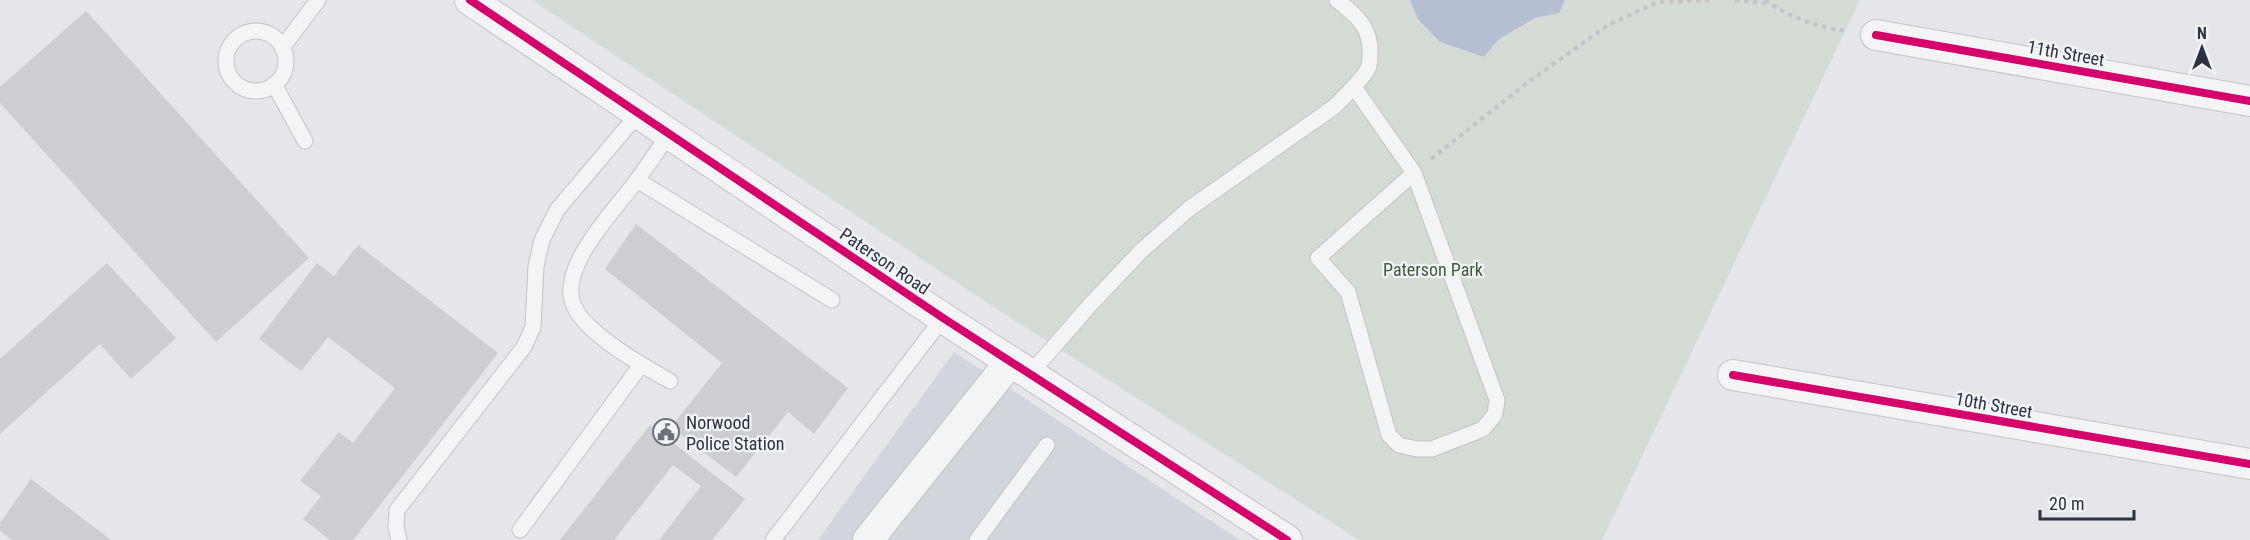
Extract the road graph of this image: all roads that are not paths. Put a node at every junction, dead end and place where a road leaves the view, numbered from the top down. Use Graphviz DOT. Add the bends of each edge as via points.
graph roads {
  1 [pos="318,0"];
  2 [pos="470,0"];
  3 [pos="1336,0"];
  4 [pos="1876,35"];
  5 [pos="282,48"];
  6 [pos="274,84"];
  7 [pos="1354,87"];
  8 [pos="2250,101"];
  9 [pos="638,114"];
  10 [pos="669,134"];
  11 [pos="304,141"];
  12 [pos="1414,173"];
  13 [pos="637,180"];
  14 [pos="832,300"];
  15 [pos="943,318"];
  16 [pos="641,365"];
  17 [pos="1020,368"];
  18 [pos="1733,375"];
  19 [pos="670,381"];
  20 [pos="1047,445"];
  21 [pos="2250,464"];
  22 [pos="520,530"];
  23 [pos="399,540"];
  24 [pos="772,540"];
  25 [pos="868,540"];
  26 [pos="977,540"];
  27 [pos="1287,540"];
  1 -- 5 [label="lane"];
  2 -- 9 [label="street, Paterson Road"];
  3 -- 7 [label="lane" via="1362,21 1369,33 1368,69"];
  4 -- 8 [label="street, 11th Street"];
  5 -- 6 [label="lane" via="284,71"];
  5 -- 6 [label="lane" via="272,36 256,31 240,36 227,55 228,70 237,84 260,90"];
  6 -- 11 [label="lane"];
  7 -- 12 [label="lane"];
  7 -- 17 [label="lane" via="1334,107 1190,208"];
  9 -- 10 [label="street, Paterson Road"];
  9 -- 23 [label="lane" via="557,210 542,240 532,327 524,347 397,510"];
  10 -- 13 [label="lane"];
  10 -- 15 [label="street, Paterson Road"];
  12 -- 12 [label="lane" via="1497,400 1495,414 1482,429 1432,449 1399,445 1389,435 1348,292 1318,258"];
  13 -- 14 [label="lane"];
  13 -- 16 [label="lane" via="593,237 578,262 571,285 573,304 585,323"];
  15 -- 17 [label="street, Paterson Road"];
  15 -- 24 [label="lane"];
  16 -- 19 [label="lane"];
  16 -- 22 [label="lane"];
  17 -- 25 [label="street"];
  17 -- 27 [label="street, Paterson Road"];
  18 -- 21 [label="street, 10th Street"];
  20 -- 26 [label="lane"];
}
